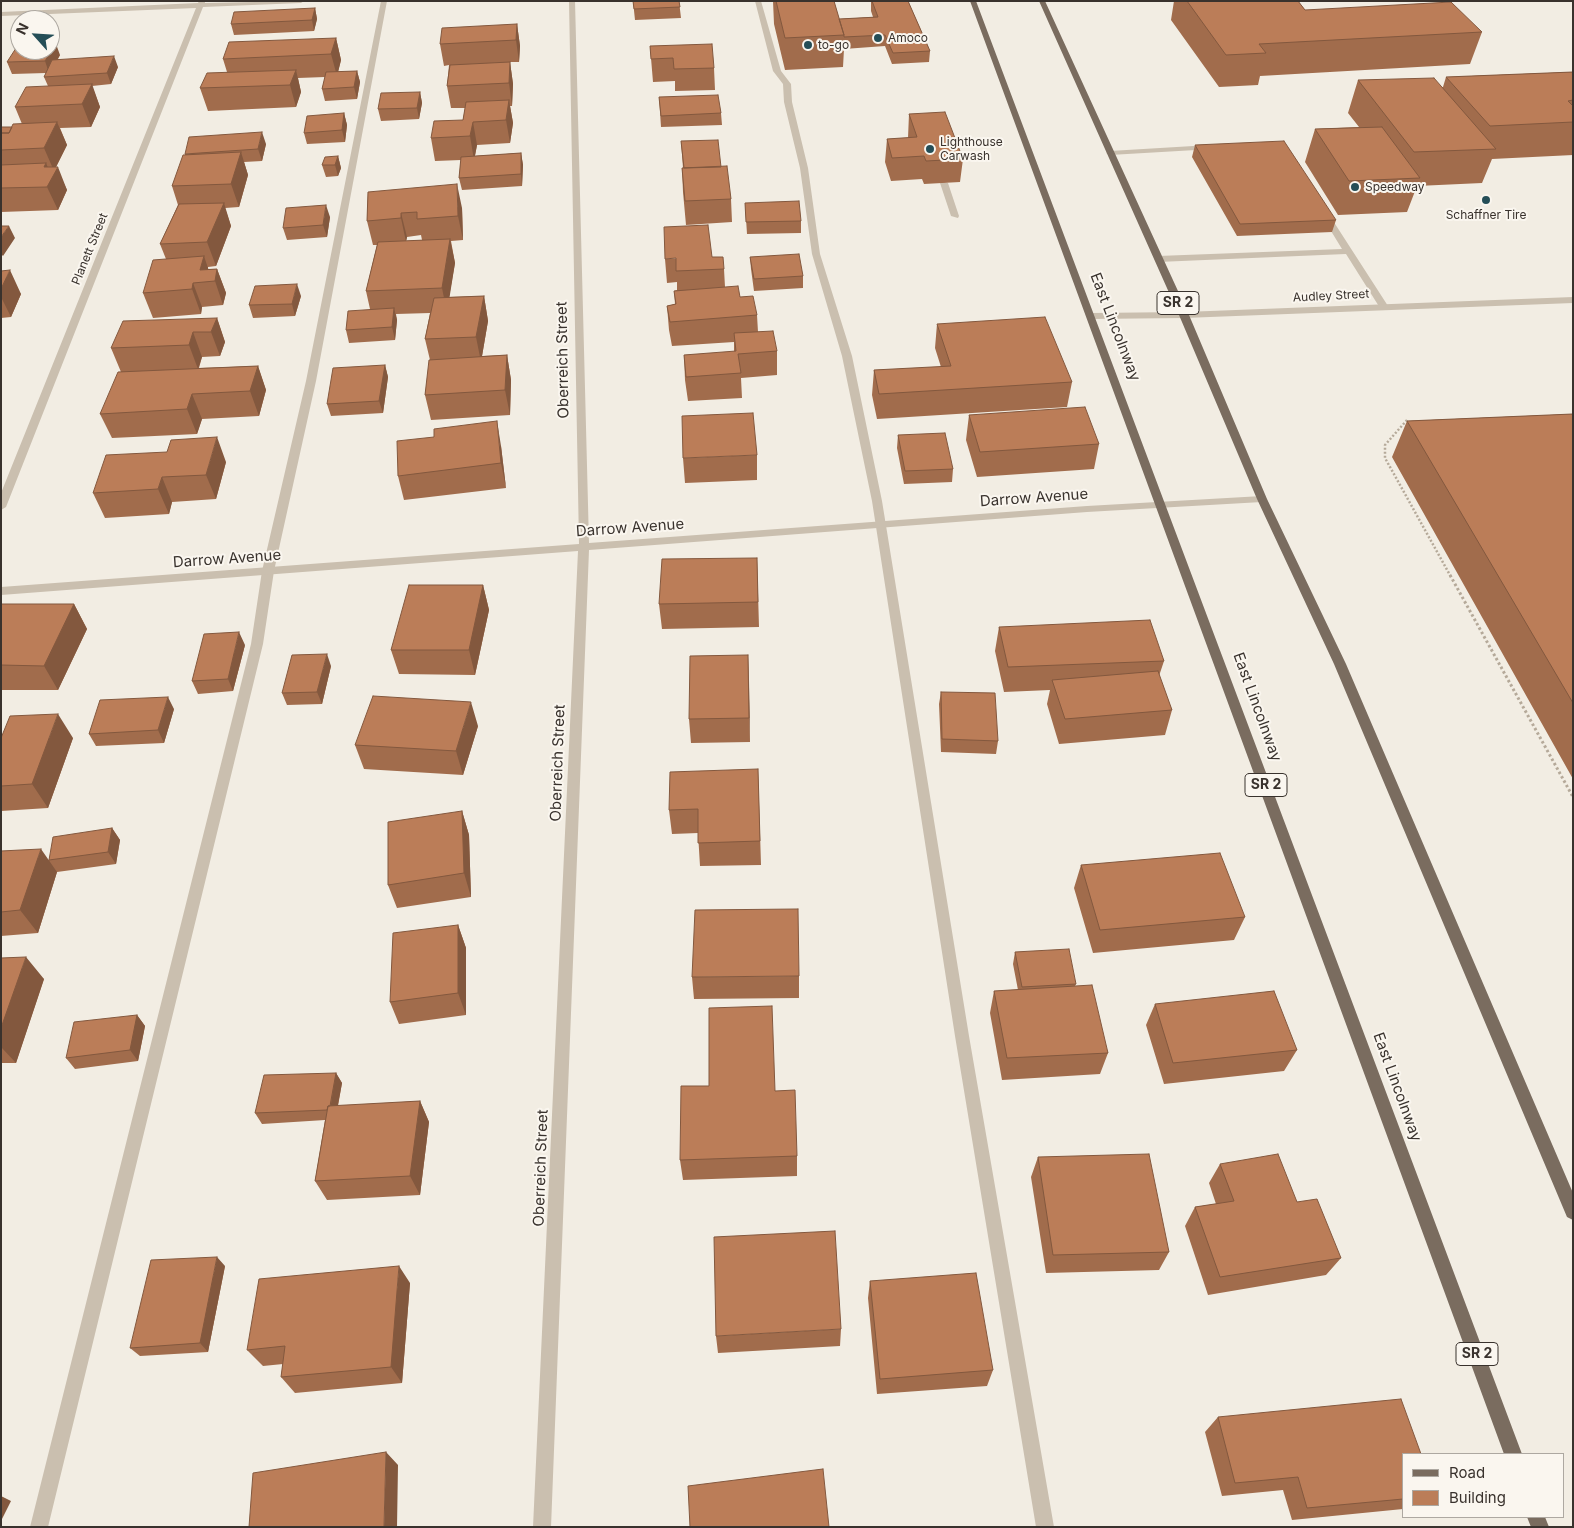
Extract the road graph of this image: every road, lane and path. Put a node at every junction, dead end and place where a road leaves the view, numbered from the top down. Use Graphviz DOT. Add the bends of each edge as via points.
graph roads {
  1 [pos="300,1"];
  2 [pos="384,1"];
  3 [pos="572,1"];
  4 [pos="758,1"];
  5 [pos="973,1"];
  6 [pos="1042,1"];
  7 [pos="201,3"];
  8 [pos="1,14"];
  9 [pos="1218,146"];
  10 [pos="1110,153"];
  11 [pos="944,183"];
  12 [pos="1318,204"];
  13 [pos="955,216"];
  14 [pos="1349,251"];
  15 [pos="1158,259"];
  16 [pos="1573,300"];
  17 [pos="1384,306"];
  18 [pos="1184,315"];
  19 [pos="1091,316"];
  20 [pos="1407,420"];
  21 [pos="1262,499"];
  22 [pos="1161,504"];
  23 [pos="1,507"];
  24 [pos="880,524"];
  25 [pos="584,546"];
  26 [pos="268,571"];
  27 [pos="1,592"];
  28 [pos="1573,797"];
  29 [pos="1573,1212"];
  30 [pos="1513,1453"];
  31 [pos="39,1527"];
  32 [pos="542,1527"];
  33 [pos="1045,1527"];
  1 -- 7 [label="street"];
  2 -- 26 [label="street" via="311,381"];
  3 -- 25 [label="street, Oberreich Street"];
  4 -- 24 [label="street" via="777,71 787,84 788,102 804,168 816,254 847,356"];
  5 -- 19 [label="main road, East Lincolnway / SR 2"];
  6 -- 10 [label="main road, SR 2"];
  7 -- 8 [label="street"];
  7 -- 23 [label="street, Planett Street"];
  9 -- 10 [label="street"];
  10 -- 15 [label="main road, SR 2"];
  11 -- 13 [label="street"];
  12 -- 14 [label="street"];
  14 -- 15 [label="street"];
  14 -- 17 [label="street"];
  15 -- 18 [label="main road, SR 2"];
  16 -- 17 [label="street, Audley Street"];
  17 -- 18 [label="street, Audley Street"];
  18 -- 19 [label="street, Audley Street"];
  18 -- 21 [label="main road, SR 2"];
  19 -- 22 [label="main road, East Lincolnway / SR 2"];
  20 -- 28 [label="path" via="1385,445 1385,458"];
  21 -- 22 [label="street, Darrow Avenue"];
  21 -- 29 [label="main road, SR 2" via="1340,664"];
  22 -- 24 [label="street, Darrow Avenue"];
  22 -- 30 [label="main road, East Lincolnway / SR 2"];
  24 -- 25 [label="street, Darrow Avenue"];
  24 -- 33 [label="street"];
  25 -- 26 [label="street, Darrow Avenue"];
  25 -- 32 [label="street, Oberreich Street"];
  26 -- 27 [label="street, Darrow Avenue"];
  26 -- 31 [label="street" via="257,644"];
}
